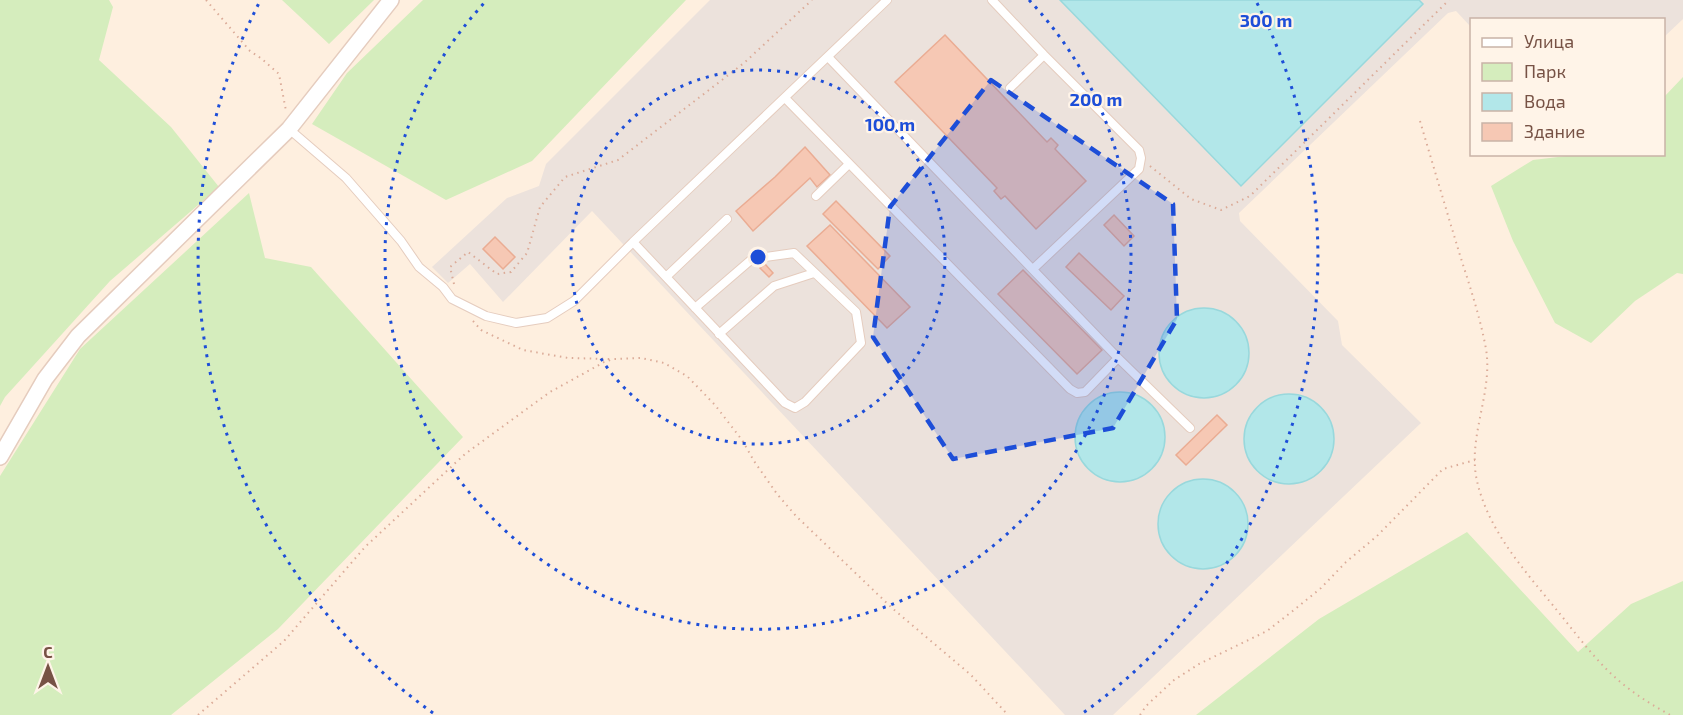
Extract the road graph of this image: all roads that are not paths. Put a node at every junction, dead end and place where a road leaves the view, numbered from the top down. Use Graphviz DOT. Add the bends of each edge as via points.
graph roads {
  1 [pos="391,0"];
  2 [pos="887,0"];
  3 [pos="992,0"];
  4 [pos="1044,54"];
  5 [pos="828,57"];
  6 [pos="1010,88"];
  7 [pos="785,98"];
  8 [pos="289,129"];
  9 [pos="849,164"];
  10 [pos="816,195"];
  11 [pos="728,219"];
  12 [pos="633,242"];
  13 [pos="1033,269"];
  14 [pos="814,273"];
  15 [pos="666,277"];
  16 [pos="695,308"];
  17 [pos="720,334"];
  18 [pos="1118,358"];
  19 [pos="1190,428"];
  20 [pos="0,457"];
  1 -- 8 [label="street"];
  2 -- 5 [label="lane"];
  3 -- 4 [label="lane"];
  4 -- 6 [label="lane"];
  4 -- 13 [label="lane" via="1140,150 1141,158 1139,169"];
  5 -- 7 [label="lane"];
  5 -- 13 [label="lane"];
  7 -- 9 [label="lane"];
  7 -- 12 [label="lane"];
  8 -- 12 [label="lane" via="346,178 402,241 419,267 452,299 486,316 516,323 548,318 574,301"];
  8 -- 20 [label="street" via="78,336 45,379"];
  9 -- 10 [label="lane"];
  9 -- 18 [label="lane" via="1070,389 1085,392"];
  11 -- 15 [label="lane"];
  12 -- 15 [label="lane"];
  13 -- 18 [label="lane"];
  14 -- 16 [label="lane" via="794,254 752,259"];
  14 -- 17 [label="lane" via="774,286"];
  14 -- 17 [label="lane" via="856,312 861,343 805,402 795,408 785,403"];
  15 -- 16 [label="lane"];
  16 -- 17 [label="lane"];
  18 -- 19 [label="lane"];
}
